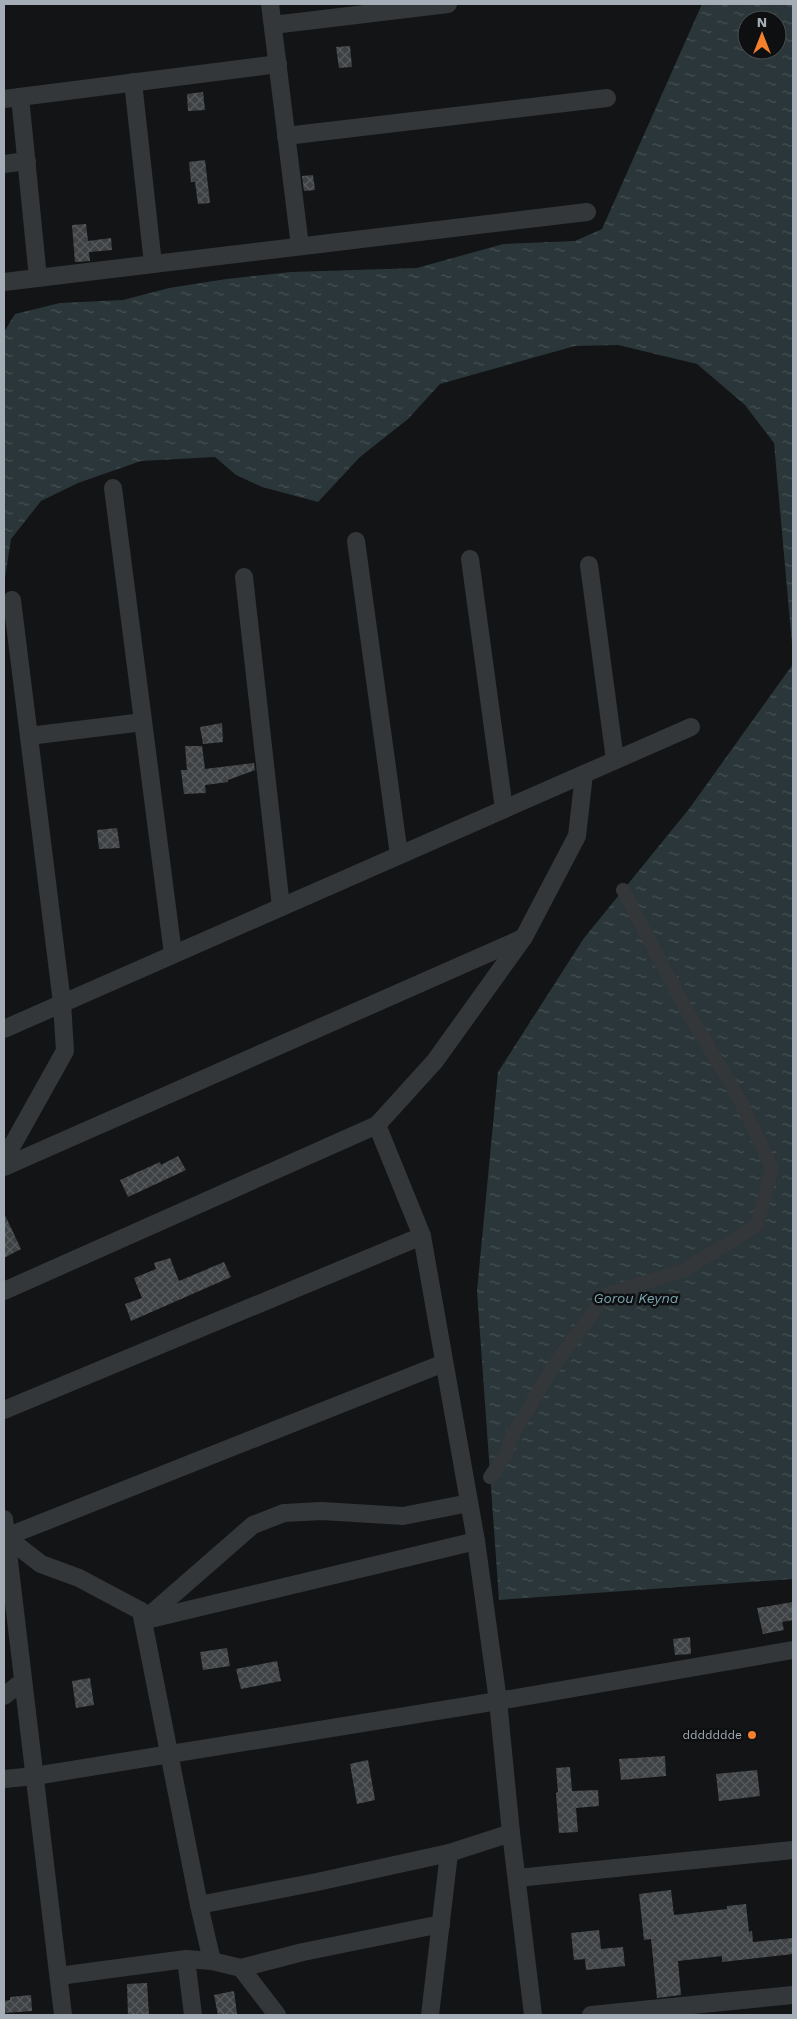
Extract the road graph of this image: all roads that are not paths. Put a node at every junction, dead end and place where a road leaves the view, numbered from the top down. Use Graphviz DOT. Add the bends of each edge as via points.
graph roads {
  1 [pos="270,4"];
  2 [pos="448,4"];
  3 [pos="273,25"];
  4 [pos="278,64"];
  5 [pos="133,82"];
  6 [pos="12,98"];
  7 [pos="607,98"];
  8 [pos="286,136"];
  9 [pos="27,161"];
  10 [pos="4,164"];
  11 [pos="586,212"];
  12 [pos="300,246"];
  13 [pos="153,264"];
  14 [pos="38,278"];
  15 [pos="4,282"];
  16 [pos="112,488"];
  17 [pos="356,542"];
  18 [pos="470,558"];
  19 [pos="589,566"];
  20 [pos="244,578"];
  21 [pos="12,600"];
  22 [pos="143,722"];
  23 [pos="691,727"];
  24 [pos="29,736"];
  25 [pos="616,760"];
  26 [pos="584,774"];
  27 [pos="504,809"];
  28 [pos="399,856"];
  29 [pos="624,890"];
  30 [pos="281,907"];
  31 [pos="524,937"];
  32 [pos="174,954"];
  33 [pos="62,1003"];
  34 [pos="4,1029"];
  35 [pos="377,1125"];
  36 [pos="4,1160"];
  37 [pos="4,1167"];
  38 [pos="422,1236"];
  39 [pos="4,1290"];
  40 [pos="444,1363"];
  41 [pos="4,1410"];
  42 [pos="490,1476"];
  43 [pos="469,1503"];
  44 [pos="4,1520"];
  45 [pos="6,1537"];
  46 [pos="476,1541"];
  47 [pos="144,1620"];
  48 [pos="793,1650"];
  49 [pos="23,1681"];
  50 [pos="4,1696"];
  51 [pos="498,1702"];
  52 [pos="170,1754"];
  53 [pos="35,1776"];
  54 [pos="4,1778"];
  55 [pos="511,1834"];
  56 [pos="793,1850"];
  57 [pos="449,1853"];
  58 [pos="517,1878"];
  59 [pos="199,1905"];
  60 [pos="441,1924"];
  61 [pos="186,1959"];
  62 [pos="212,1961"];
  63 [pos="241,1968"];
  64 [pos="59,1976"];
  65 [pos="793,1995"];
  66 [pos="63,2015"];
  67 [pos="193,2015"];
  68 [pos="277,2015"];
  69 [pos="430,2015"];
  70 [pos="533,2015"];
  71 [pos="591,2015"];
  1 -- 3 [label="street"];
  2 -- 3 [label="street"];
  3 -- 4 [label="street"];
  4 -- 5 [label="street"];
  4 -- 8 [label="street"];
  5 -- 6 [label="street"];
  5 -- 13 [label="street"];
  6 -- 9 [label="street"];
  7 -- 8 [label="street"];
  8 -- 12 [label="street"];
  9 -- 10 [label="street"];
  9 -- 14 [label="street"];
  11 -- 12 [label="street"];
  12 -- 13 [label="street"];
  13 -- 14 [label="street"];
  14 -- 15 [label="street"];
  16 -- 22 [label="street"];
  17 -- 28 [label="street"];
  18 -- 27 [label="street"];
  19 -- 25 [label="street"];
  20 -- 30 [label="street"];
  21 -- 24 [label="street"];
  22 -- 24 [label="street"];
  22 -- 32 [label="street"];
  23 -- 25 [label="street"];
  24 -- 33 [label="street"];
  25 -- 26 [label="street"];
  26 -- 27 [label="street"];
  26 -- 31 [label="street" via="577,836"];
  27 -- 28 [label="street"];
  28 -- 30 [label="street"];
  29 -- 42 [label="street" via="682,1002 740,1100 772,1168 757,1225 685,1270 608,1294 554,1365 512,1436 506,1454"];
  30 -- 32 [label="street"];
  31 -- 35 [label="street" via="435,1062"];
  31 -- 37 [label="street"];
  32 -- 33 [label="street"];
  33 -- 34 [label="street"];
  33 -- 36 [label="street" via="65,1051"];
  35 -- 38 [label="street"];
  35 -- 39 [label="street"];
  38 -- 40 [label="street"];
  38 -- 41 [label="street"];
  40 -- 43 [label="street"];
  40 -- 45 [label="street"];
  43 -- 46 [label="street"];
  43 -- 47 [label="street" via="403,1516 322,1510 284,1513 253,1525"];
  44 -- 45 [label="street"];
  45 -- 47 [label="street" via="41,1564 78,1578 142,1611"];
  45 -- 49 [label="street"];
  46 -- 47 [label="street"];
  46 -- 51 [label="street"];
  47 -- 52 [label="street"];
  48 -- 51 [label="street"];
  49 -- 50 [label="street"];
  49 -- 53 [label="street"];
  51 -- 52 [label="street"];
  51 -- 55 [label="street"];
  52 -- 53 [label="street"];
  52 -- 59 [label="street"];
  53 -- 54 [label="street"];
  53 -- 64 [label="street"];
  55 -- 57 [label="street"];
  55 -- 58 [label="street"];
  56 -- 58 [label="street"];
  57 -- 59 [label="street"];
  57 -- 60 [label="street"];
  58 -- 70 [label="street"];
  59 -- 62 [label="street"];
  60 -- 63 [label="street"];
  60 -- 69 [label="street"];
  61 -- 62 [label="street"];
  61 -- 64 [label="street"];
  61 -- 67 [label="street"];
  62 -- 63 [label="street"];
  63 -- 68 [label="street"];
  64 -- 66 [label="street"];
  65 -- 71 [label="street"];
}
